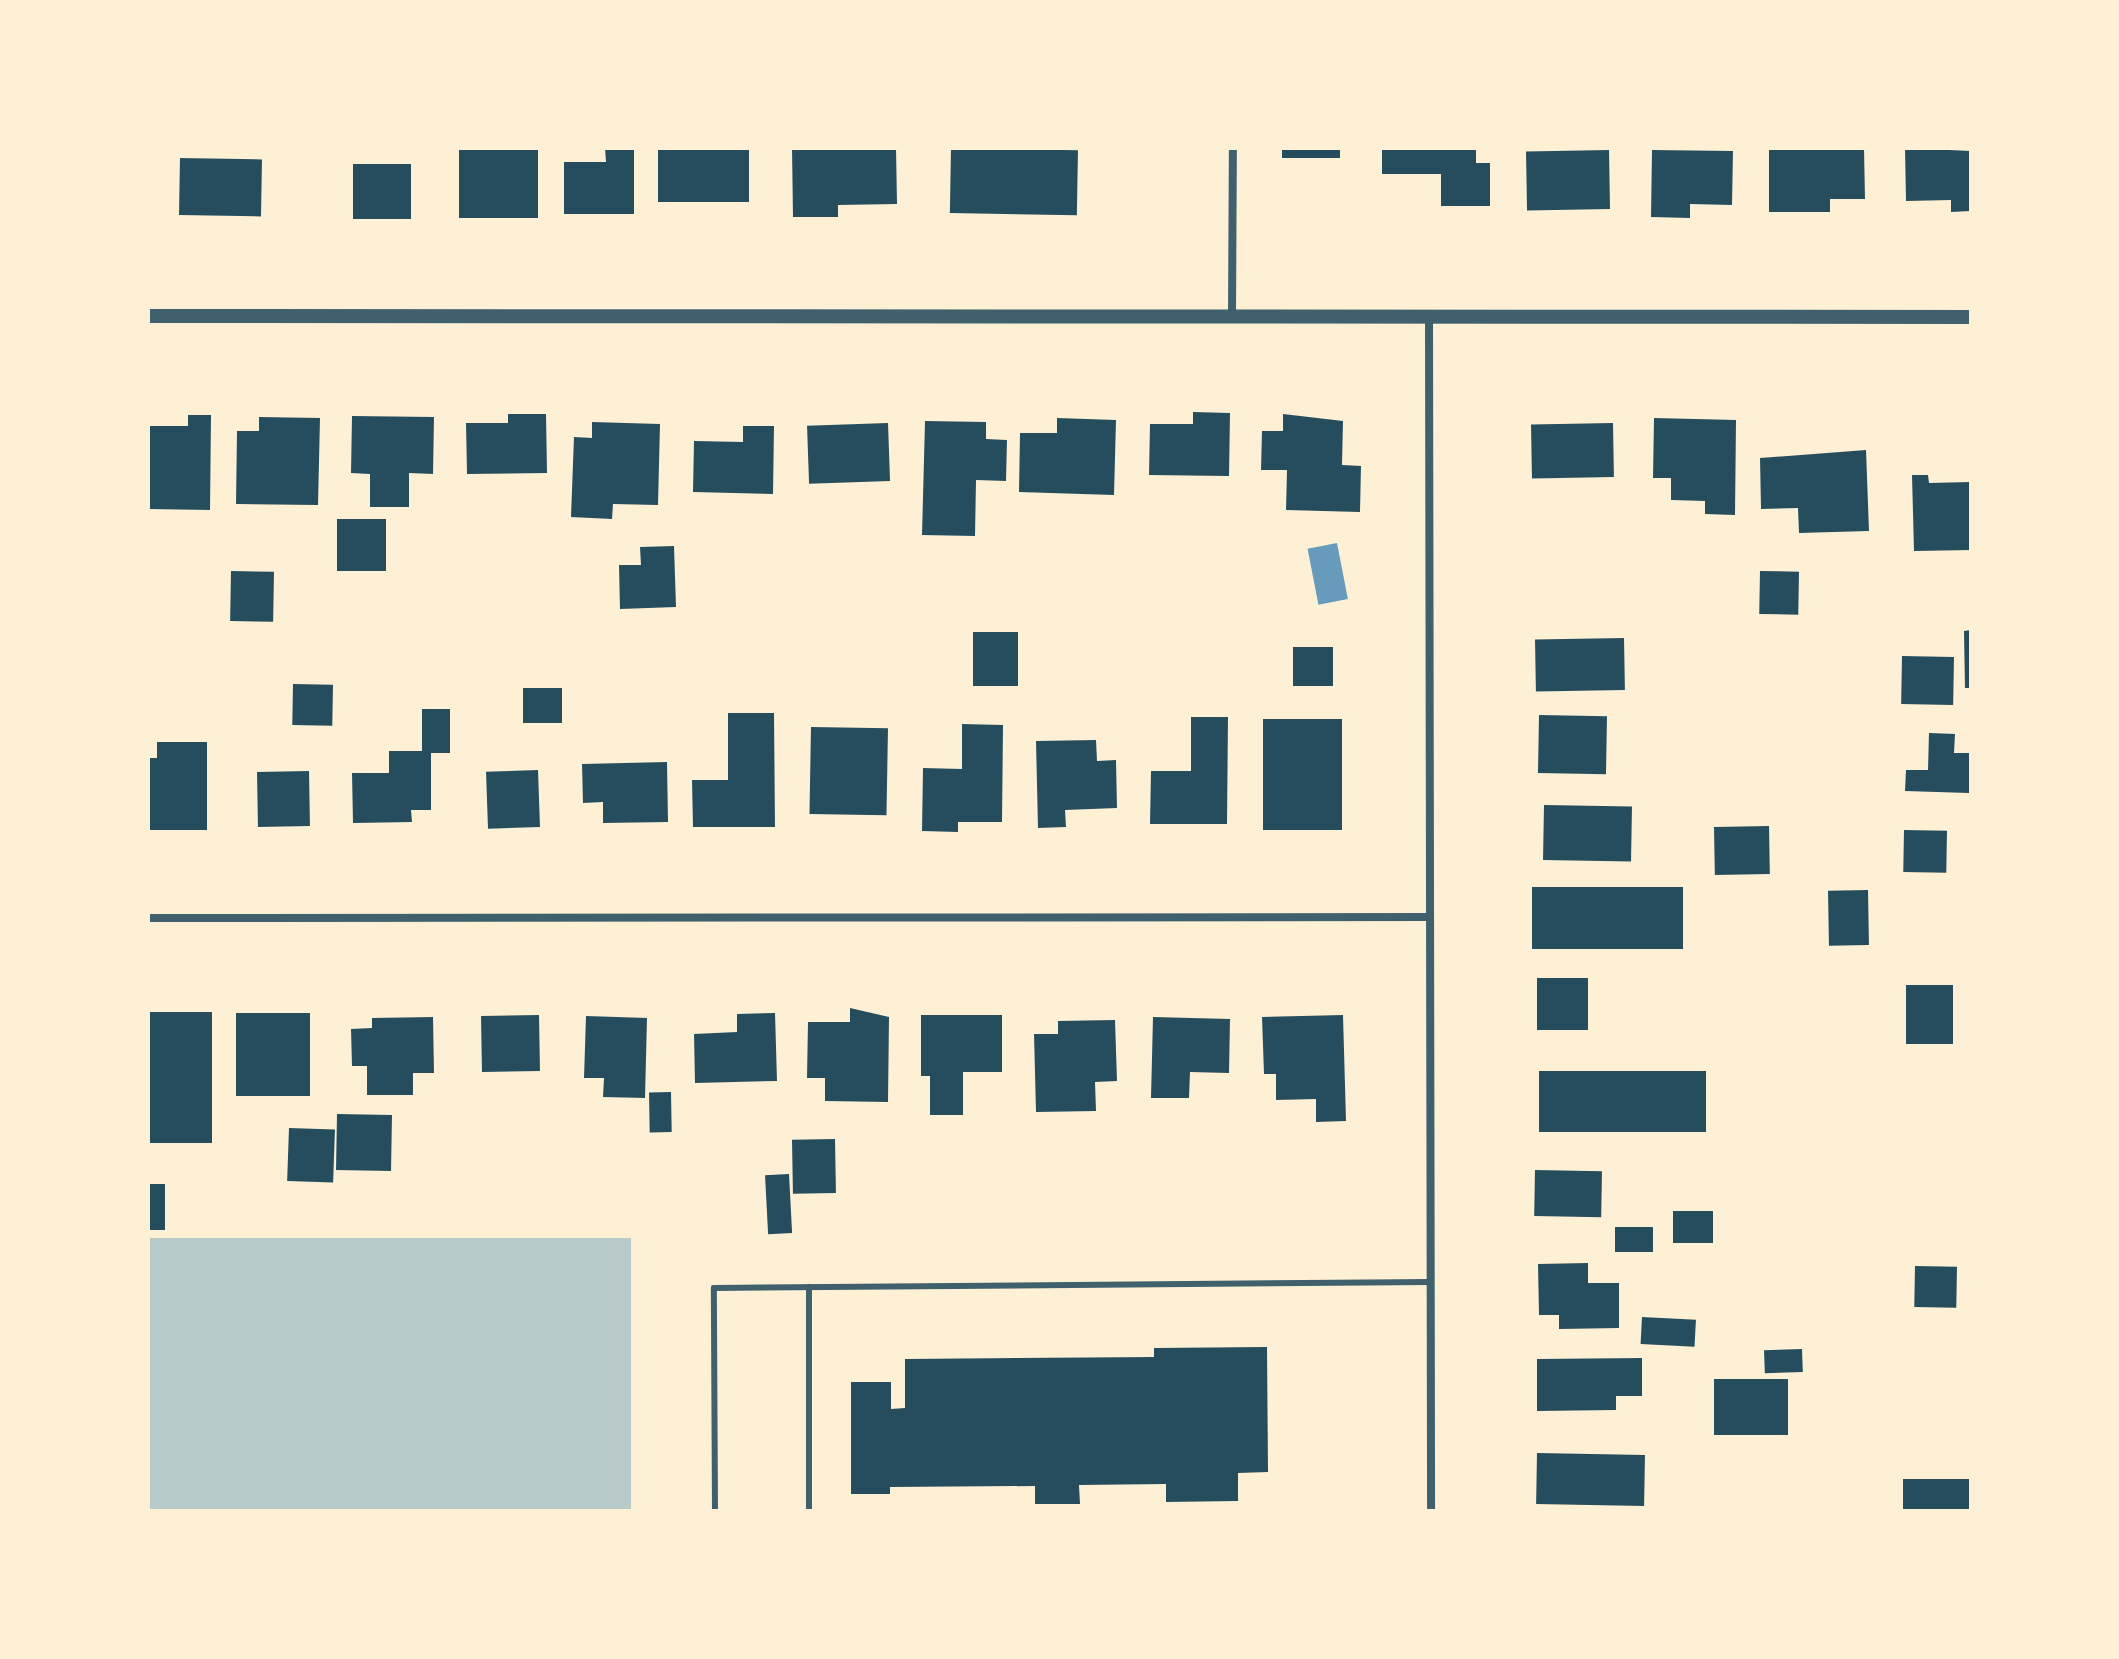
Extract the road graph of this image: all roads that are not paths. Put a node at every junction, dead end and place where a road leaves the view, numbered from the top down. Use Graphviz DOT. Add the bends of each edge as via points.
graph roads {
  1 [pos="1233,148"];
  2 [pos="148,316"];
  3 [pos="1232,316"];
  4 [pos="1429,316"];
  5 [pos="1971,317"];
  6 [pos="1430,917"];
  7 [pos="148,918"];
  8 [pos="1431,1282"];
  9 [pos="809,1287"];
  10 [pos="715,1511"];
  11 [pos="809,1511"];
  12 [pos="1431,1511"];
  1 -- 3 [label="street"];
  2 -- 3 [label="street"];
  3 -- 4 [label="street"];
  4 -- 5 [label="street"];
  4 -- 6 [label="street"];
  6 -- 7 [label="street"];
  6 -- 8 [label="street"];
  8 -- 9 [label="lane"];
  8 -- 12 [label="street"];
  9 -- 10 [label="lane" via="714,1288"];
  9 -- 11 [label="lane"];
}
